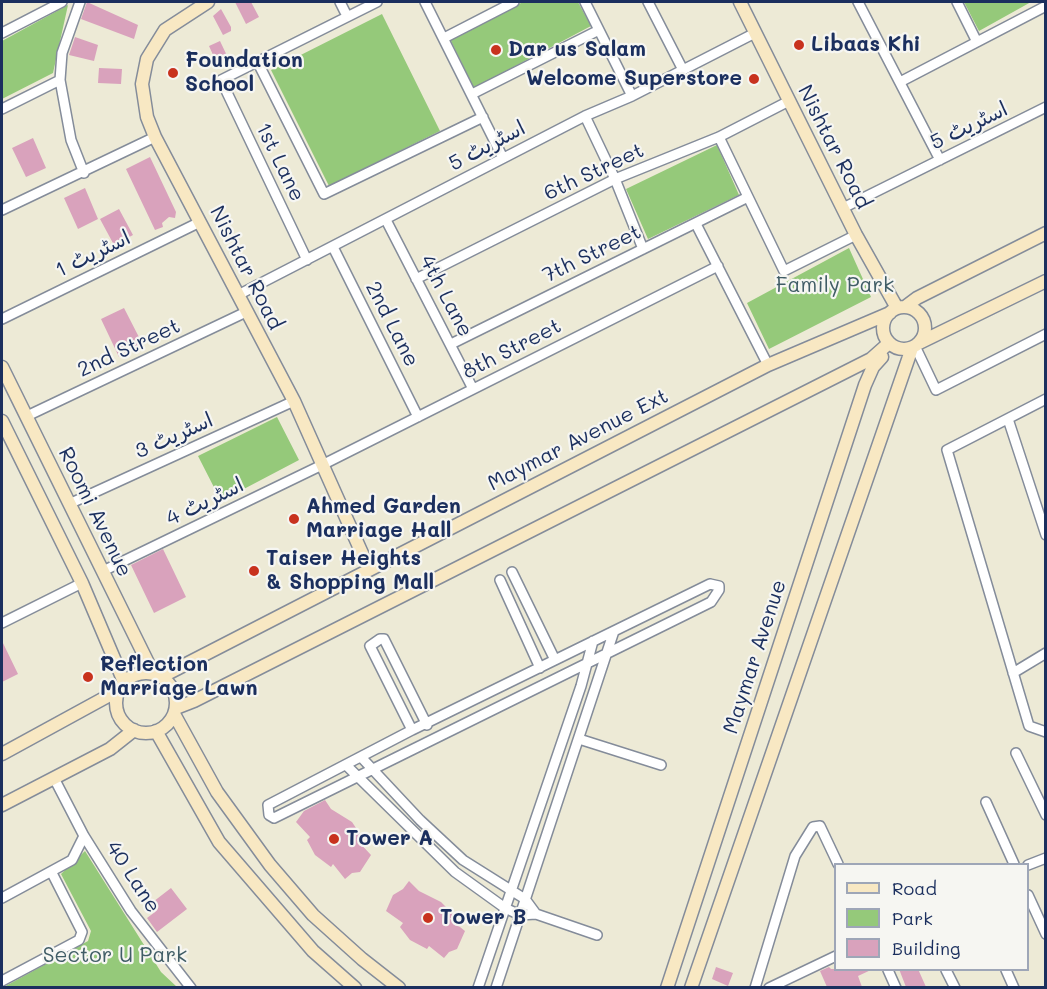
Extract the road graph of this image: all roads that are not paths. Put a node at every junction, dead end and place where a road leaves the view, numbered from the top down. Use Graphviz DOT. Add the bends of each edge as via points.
graph roads {
  1 [pos="62,2"];
  2 [pos="80,2"];
  3 [pos="208,2"];
  4 [pos="340,2"];
  5 [pos="377,2"];
  6 [pos="425,2"];
  7 [pos="514,2"];
  8 [pos="585,2"];
  9 [pos="648,2"];
  10 [pos="740,2"];
  11 [pos="858,2"];
  12 [pos="957,2"];
  13 [pos="1046,6"];
  14 [pos="347,16"];
  15 [pos="599,30"];
  16 [pos="2,33"];
  17 [pos="755,33"];
  18 [pos="444,38"];
  19 [pos="977,42"];
  20 [pos="258,63"];
  21 [pos="683,70"];
  22 [pos="60,80"];
  23 [pos="900,82"];
  24 [pos="472,94"];
  25 [pos="632,96"];
  26 [pos="789,101"];
  27 [pos="1046,107"];
  28 [pos="2,109"];
  29 [pos="585,116"];
  30 [pos="483,117"];
  31 [pos="155,137"];
  32 [pos="718,137"];
  33 [pos="503,158"];
  34 [pos="940,160"];
  35 [pos="84,173"];
  36 [pos="615,179"];
  37 [pos="748,197"];
  38 [pos="843,208"];
  39 [pos="2,210"];
  40 [pos="386,220"];
  41 [pos="200,222"];
  42 [pos="696,224"];
  43 [pos="1046,233"];
  44 [pos="856,235"];
  45 [pos="333,247"];
  46 [pos="643,249"];
  47 [pos="307,260"];
  48 [pos="718,266"];
  49 [pos="416,279"];
  50 [pos="1046,281"];
  51 [pos="238,295"];
  52 [pos="897,309"];
  53 [pos="246,312"];
  54 [pos="2,319"];
  55 [pos="1046,334"];
  56 [pos="451,344"];
  57 [pos="891,344"];
  58 [pos="915,346"];
  59 [pos="768,365"];
  60 [pos="2,367"];
  61 [pos="473,389"];
  62 [pos="1046,399"];
  63 [pos="294,401"];
  64 [pos="27,416"];
  65 [pos="418,417"];
  66 [pos="1008,419"];
  67 [pos="2,421"];
  68 [pos="322,465"];
  69 [pos="69,504"];
  70 [pos="1046,535"];
  71 [pos="369,569"];
  72 [pos="103,572"];
  73 [pos="512,572"];
  74 [pos="500,580"];
  75 [pos="82,583"];
  76 [pos="2,623"];
  77 [pos="614,631"];
  78 [pos="593,641"];
  79 [pos="608,652"];
  80 [pos="1046,653"];
  81 [pos="555,660"];
  82 [pos="589,662"];
  83 [pos="540,668"];
  84 [pos="1013,674"];
  85 [pos="157,675"];
  86 [pos="122,686"];
  87 [pos="175,711"];
  88 [pos="427,725"];
  89 [pos="134,730"];
  90 [pos="412,730"];
  91 [pos="156,731"];
  92 [pos="1046,732"];
  93 [pos="579,739"];
  94 [pos="1016,753"];
  95 [pos="2,754"];
  96 [pos="361,757"];
  97 [pos="346,765"];
  98 [pos="661,765"];
  99 [pos="372,769"];
  100 [pos="359,776"];
  101 [pos="55,780"];
  102 [pos="986,802"];
  103 [pos="2,805"];
  104 [pos="1046,815"];
  105 [pos="84,836"];
  106 [pos="1046,858"];
  107 [pos="838,863"];
  108 [pos="1014,863"];
  109 [pos="1029,866"];
  110 [pos="52,873"];
  111 [pos="511,892"];
  112 [pos="1029,897"];
  113 [pos="2,898"];
  114 [pos="525,899"];
  115 [pos="505,908"];
  116 [pos="536,914"];
  117 [pos="520,915"];
  118 [pos="1046,934"];
  119 [pos="597,935"];
  120 [pos="834,957"];
  121 [pos="889,971"];
  122 [pos="947,971"];
  123 [pos="1007,971"];
  124 [pos="2,981"];
  125 [pos="191,987"];
  126 [pos="355,987"];
  127 [pos="399,987"];
  128 [pos="478,987"];
  129 [pos="496,987"];
  130 [pos="667,987"];
  131 [pos="691,987"];
  132 [pos="755,987"];
  133 [pos="769,987"];
  134 [pos="896,987"];
  135 [pos="955,987"];
  136 [pos="1014,987"];
  1 -- 16 [label="street"];
  2 -- 22 [label="street" via="62,53"];
  3 -- 31 [label="main road, Nishtar Road" via="165,30 147,59 141,84"];
  4 -- 14 [label="street"];
  5 -- 14 [label="street"];
  6 -- 18 [label="street"];
  7 -- 18 [label="street"];
  8 -- 15 [label="street"];
  9 -- 21 [label="street"];
  10 -- 17 [label="main road, Nishtar Road"];
  11 -- 23 [label="street"];
  12 -- 19 [label="street"];
  13 -- 19 [label="street"];
  14 -- 20 [label="street"];
  15 -- 24 [label="street"];
  15 -- 25 [label="street"];
  17 -- 21 [label="street, اسٹریٹ 5"];
  17 -- 26 [label="main road, Nishtar Road"];
  18 -- 24 [label="street"];
  19 -- 23 [label="street"];
  20 -- 30 [label="street" via="324,194"];
  20 -- 47 [label="street, 1st Lane" via="221,80"];
  21 -- 25 [label="street, اسٹریٹ 5"];
  22 -- 28 [label="street"];
  22 -- 35 [label="street" via="70,140"];
  23 -- 34 [label="street"];
  24 -- 30 [label="street"];
  25 -- 29 [label="street, اسٹریٹ 5"];
  26 -- 32 [label="street, 6th Street"];
  26 -- 38 [label="main road, Nishtar Road"];
  27 -- 34 [label="street, اسٹریٹ 5"];
  29 -- 33 [label="street, اسٹریٹ 5"];
  29 -- 36 [label="street"];
  30 -- 33 [label="street"];
  31 -- 35 [label="street"];
  31 -- 41 [label="main road, Nishtar Road"];
  32 -- 36 [label="street, 6th Street"];
  32 -- 37 [label="street"];
  33 -- 40 [label="street, اسٹریٹ 5"];
  34 -- 38 [label="street, اسٹریٹ 5"];
  35 -- 39 [label="street"];
  36 -- 46 [label="street"];
  36 -- 49 [label="street, 6th Street"];
  37 -- 42 [label="street, 7th Street"];
  37 -- 44 [label="street" via="784,271"];
  38 -- 44 [label="main road, Nishtar Road"];
  40 -- 45 [label="street, اسٹریٹ 5"];
  40 -- 49 [label="street, 4th Lane"];
  41 -- 51 [label="main road, Nishtar Road"];
  41 -- 54 [label="street, اسٹریٹ 1"];
  42 -- 46 [label="street, 7th Street"];
  42 -- 48 [label="street"];
  43 -- 52 [label="main road, Maymar Avenue Ext"];
  44 -- 52 [label="main road, Nishtar Road"];
  45 -- 47 [label="street, اسٹریٹ 5"];
  45 -- 65 [label="street, 2nd Lane"];
  46 -- 56 [label="street, 7th Street"];
  47 -- 51 [label="street, اسٹریٹ 5"];
  48 -- 59 [label="street"];
  48 -- 61 [label="street, 8th Street"];
  49 -- 56 [label="street, 4th Lane"];
  50 -- 58 [label="main road"];
  51 -- 53 [label="main road, Nishtar Road"];
  52 -- 57 [label="main road" via="883,328"];
  52 -- 58 [label="main road" via="920,313 924,320 926,328"];
  52 -- 59 [label="main road, Maymar Avenue Ext"];
  53 -- 63 [label="main road, Nishtar Road"];
  53 -- 64 [label="street, 2nd Street"];
  55 -- 58 [label="street" via="936,390"];
  56 -- 61 [label="street, 4th Lane"];
  57 -- 58 [label="main road" via="904,349"];
  57 -- 87 [label="main road" via="861,365"];
  57 -- 130 [label="main road, Maymar Avenue" via="865,385"];
  58 -- 131 [label="main road"];
  59 -- 71 [label="main road, Maymar Avenue Ext"];
  60 -- 64 [label="main road, Roomi Avenue"];
  61 -- 65 [label="street, 8th Street"];
  62 -- 66 [label="street"];
  63 -- 68 [label="main road, Nishtar Road"];
  63 -- 69 [label="street, اسٹریٹ 3"];
  64 -- 69 [label="main road, Roomi Avenue"];
  65 -- 68 [label="street, 8th Street"];
  66 -- 70 [label="street"];
  66 -- 84 [label="street" via="947,450"];
  67 -- 75 [label="main road, Roomi Avenue"];
  68 -- 71 [label="main road, Nishtar Road"];
  68 -- 72 [label="street, اسٹریٹ 4"];
  69 -- 72 [label="main road, Roomi Avenue"];
  71 -- 85 [label="main road, Maymar Avenue Ext"];
  72 -- 85 [label="main road, Roomi Avenue"];
  73 -- 81 [label="street"];
  74 -- 83 [label="street"];
  75 -- 76 [label="street"];
  75 -- 86 [label="main road, Roomi Avenue"];
  77 -- 78 [label="street"];
  77 -- 79 [label="street"];
  77 -- 79 [label="street" via="711,584 719,586 718,595 711,602"];
  78 -- 81 [label="street"];
  78 -- 82 [label="street"];
  79 -- 82 [label="street"];
  79 -- 93 [label="street"];
  80 -- 84 [label="street"];
  81 -- 83 [label="street"];
  82 -- 99 [label="street"];
  82 -- 111 [label="street"];
  83 -- 88 [label="street"];
  84 -- 92 [label="street" via="1029,726"];
  85 -- 86 [label="main road" via="142,673"];
  85 -- 87 [label="main road" via="170,685 175,695"];
  86 -- 89 [label="main road" via="116,702 118,714"];
  86 -- 95 [label="main road"];
  87 -- 91 [label="main road" via="167,724"];
  87 -- 127 [label="main road" via="217,792 270,865 313,915"];
  88 -- 90 [label="street"];
  88 -- 90 [label="street" via="384,639 380,639 370,646"];
  89 -- 91 [label="main road"];
  89 -- 101 [label="main road" via="110,749"];
  90 -- 96 [label="street"];
  91 -- 126 [label="main road" via="219,842 313,951"];
  93 -- 98 [label="street"];
  93 -- 114 [label="street"];
  94 -- 104 [label="street"];
  96 -- 97 [label="street"];
  96 -- 99 [label="street"];
  97 -- 100 [label="street"];
  97 -- 100 [label="street" via="268,805 269,815 274,818"];
  99 -- 100 [label="street"];
  99 -- 111 [label="street" via="463,860"];
  100 -- 115 [label="street" via="454,872"];
  101 -- 103 [label="main road"];
  101 -- 105 [label="street, 40 Lane"];
  102 -- 108 [label="street"];
  105 -- 110 [label="street" via="72,860"];
  105 -- 125 [label="street, 40 Lane" via="131,911"];
  106 -- 109 [label="street"];
  107 -- 132 [label="street" via="820,826 813,827 795,856"];
  110 -- 113 [label="street"];
  110 -- 124 [label="street" via="82,932 79,940"];
  111 -- 114 [label="street"];
  111 -- 115 [label="street"];
  112 -- 118 [label="street"];
  114 -- 116 [label="street"];
  114 -- 117 [label="street"];
  115 -- 117 [label="street"];
  115 -- 128 [label="street"];
  116 -- 117 [label="street"];
  116 -- 119 [label="street"];
  117 -- 129 [label="street"];
  120 -- 133 [label="street"];
  121 -- 134 [label="street"];
  122 -- 135 [label="street"];
  123 -- 136 [label="street"];
}
